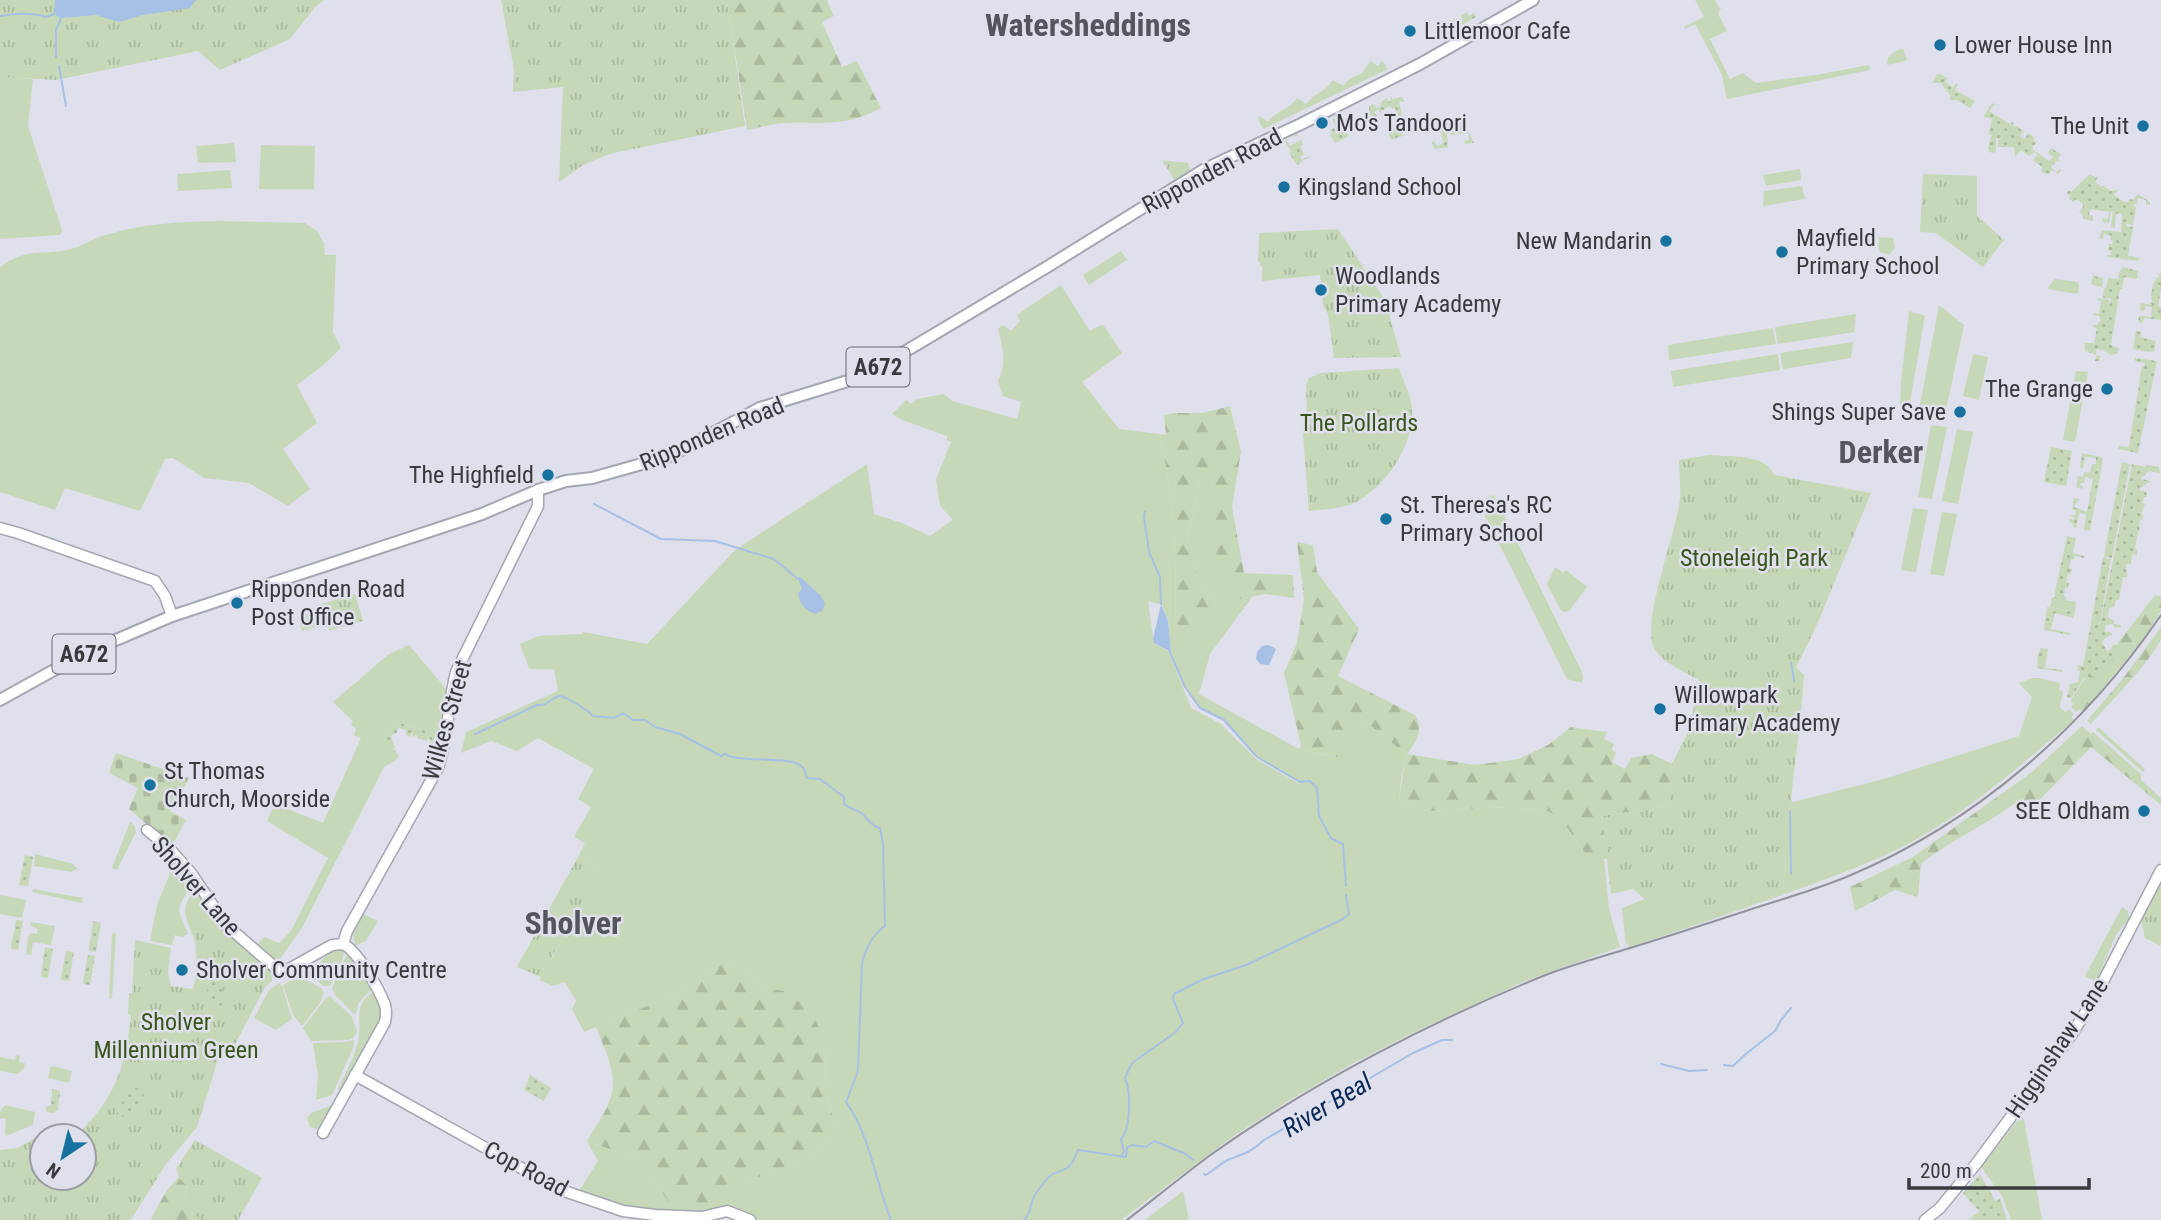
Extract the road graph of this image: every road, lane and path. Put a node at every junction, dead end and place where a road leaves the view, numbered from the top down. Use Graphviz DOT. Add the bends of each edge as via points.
graph roads {
  1 [pos="1533,0"];
  2 [pos="538,490"];
  3 [pos="0,528"];
  4 [pos="172,616"];
  5 [pos="0,700"];
  6 [pos="147,830"];
  7 [pos="2161,870"];
  8 [pos="343,944"];
  9 [pos="355,1076"];
  10 [pos="323,1133"];
  11 [pos="750,1220"];
  12 [pos="1925,1220"];
  1 -- 2 [label="main road, Ripponden Road / A672" via="1420,64 1205,169 864,376 760,408 670,456"];
  2 -- 4 [label="main road, Ripponden Road / A672" via="482,514"];
  2 -- 8 [label="street, Wilkes Street" via="538,506 456,673 438,768"];
  3 -- 4 [label="street" via="155,581"];
  4 -- 5 [label="main road, Ripponden Road / A672" via="83,654"];
  6 -- 8 [label="street, Sholver Lane" via="184,865 226,925 277,969 289,970 332,945"];
  7 -- 12 [label="street, Higginshaw Lane" via="2072,1034 1976,1164"];
  8 -- 9 [label="street" via="355,953 387,1014"];
  9 -- 10 [label="street"];
  9 -- 11 [label="street, Cop Road" via="564,1191 606,1206 655,1215 702,1217 727,1211"];
}
